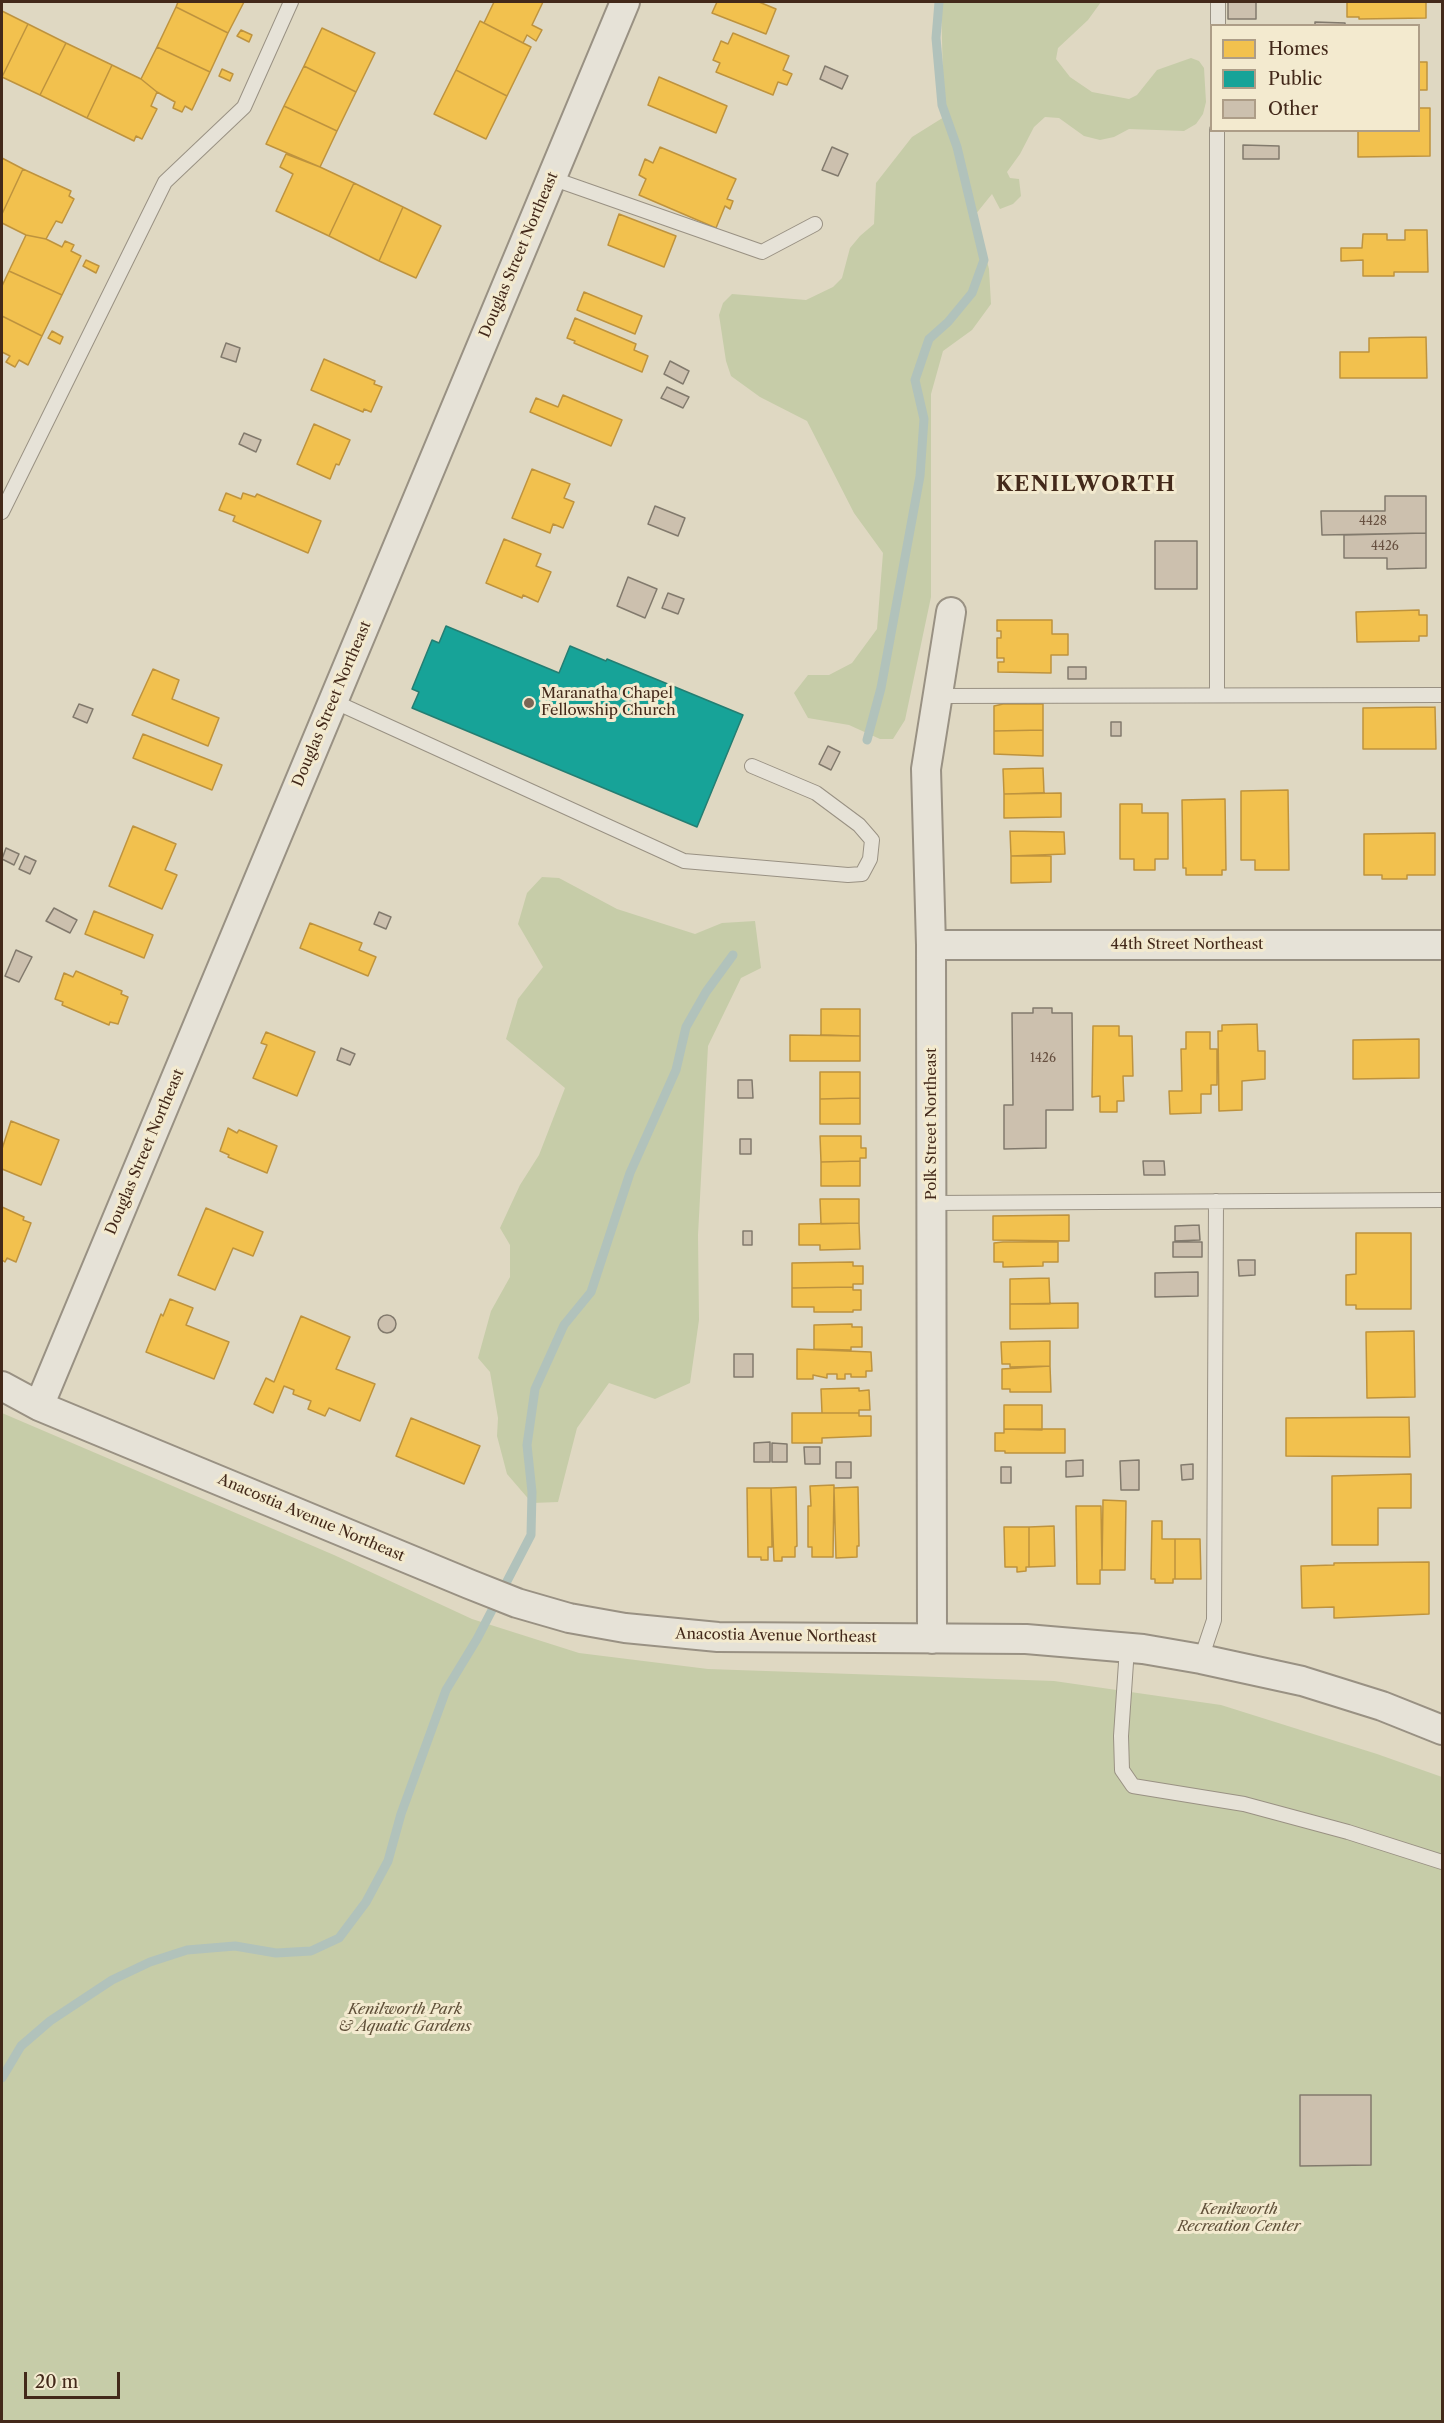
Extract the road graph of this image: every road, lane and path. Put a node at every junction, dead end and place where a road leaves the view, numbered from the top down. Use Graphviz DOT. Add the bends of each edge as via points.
graph roads {
  1 [pos="291,2"];
  2 [pos="625,2"];
  3 [pos="1218,2"];
  4 [pos="1218,24"];
  5 [pos="1217,132"];
  6 [pos="551,178"];
  7 [pos="815,224"];
  8 [pos="2,512"];
  9 [pos="951,612"];
  10 [pos="1217,695"];
  11 [pos="1443,695"];
  12 [pos="938,696"];
  13 [pos="333,701"];
  14 [pos="752,766"];
  15 [pos="931,945"];
  16 [pos="1443,945"];
  17 [pos="1443,1200"];
  18 [pos="1216,1201"];
  19 [pos="933,1203"];
  20 [pos="2,1386"];
  21 [pos="39,1406"];
  22 [pos="932,1639"];
  23 [pos="1127,1648"];
  24 [pos="1201,1659"];
  25 [pos="1443,1730"];
  26 [pos="1443,1862"];
  1 -- 8 [label="lane" via="244,107 165,182"];
  2 -- 6 [label="street, Douglas Street Northeast"];
  3 -- 4 [label="lane"];
  5 -- 10 [label="lane"];
  6 -- 7 [label="lane" via="762,252"];
  6 -- 13 [label="street, Douglas Street Northeast"];
  9 -- 12 [label="street, Polk Street Northeast"];
  10 -- 11 [label="lane"];
  10 -- 12 [label="lane"];
  12 -- 15 [label="street, Polk Street Northeast" via="926,769"];
  13 -- 14 [label="lane" via="684,861 862,874 870,859 872,840 859,825 816,793"];
  13 -- 21 [label="street, Douglas Street Northeast"];
  15 -- 16 [label="street, 44th Street Northeast"];
  15 -- 19 [label="street, Polk Street Northeast"];
  17 -- 18 [label="lane"];
  18 -- 19 [label="lane"];
  18 -- 24 [label="lane" via="1214,1620"];
  19 -- 22 [label="street, Polk Street Northeast"];
  20 -- 21 [label="street, Anacostia Avenue Northeast"];
  21 -- 22 [label="street, Anacostia Avenue Northeast" via="517,1603 597,1624 664,1633 759,1638"];
  22 -- 23 [label="street, Anacostia Avenue Northeast" via="1026,1639"];
  23 -- 24 [label="street, Anacostia Avenue Northeast"];
  23 -- 26 [label="lane" via="1122,1770 1133,1786 1245,1804"];
  24 -- 25 [label="street, Anacostia Avenue Northeast" via="1302,1682 1382,1706"];
}
